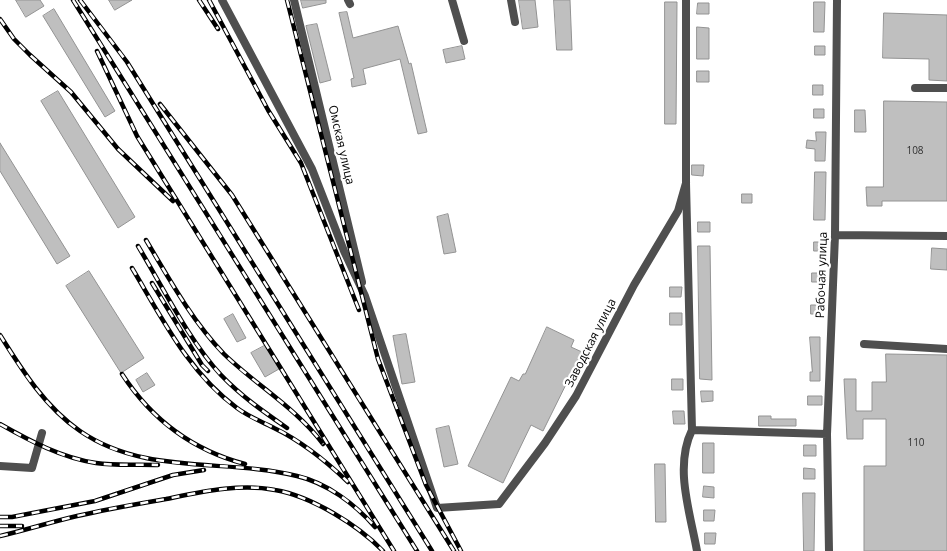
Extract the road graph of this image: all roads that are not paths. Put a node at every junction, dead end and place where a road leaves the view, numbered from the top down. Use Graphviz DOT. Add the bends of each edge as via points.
graph roads {
  1 [pos="222,0"];
  2 [pos="294,0"];
  3 [pos="452,0"];
  4 [pos="511,0"];
  5 [pos="686,0"];
  6 [pos="837,0"];
  7 [pos="515,22"];
  8 [pos="464,40"];
  9 [pos="915,88"];
  10 [pos="947,88"];
  11 [pos="686,183"];
  12 [pos="835,235"];
  13 [pos="947,236"];
  14 [pos="366,296"];
  15 [pos="864,344"];
  16 [pos="947,349"];
  17 [pos="692,430"];
  18 [pos="42,433"];
  19 [pos="827,434"];
  20 [pos="0,466"];
  21 [pos="697,551"];
  22 [pos="829,551"];
  1 -- 14 [label="street" via="312,169"];
  2 -- 14 [label="street, Омская улица"];
  3 -- 8 [label="street"];
  4 -- 7 [label="street"];
  5 -- 11 [label="street, Заводская улица"];
  6 -- 12 [label="street, Рабочая улица"];
  9 -- 10 [label="street"];
  11 -- 14 [label="street, Заводская улица" via="678,211 634,285 576,396 499,504 437,508"];
  11 -- 17 [label="street, Заводская улица"];
  12 -- 13 [label="street"];
  12 -- 19 [label="street, Рабочая улица"];
  15 -- 16 [label="street"];
  17 -- 19 [label="street"];
  17 -- 21 [label="street, Заводская улица" via="685,445 683,474"];
  18 -- 20 [label="street" via="32,468"];
  19 -- 22 [label="street, Рабочая улица"];
}
